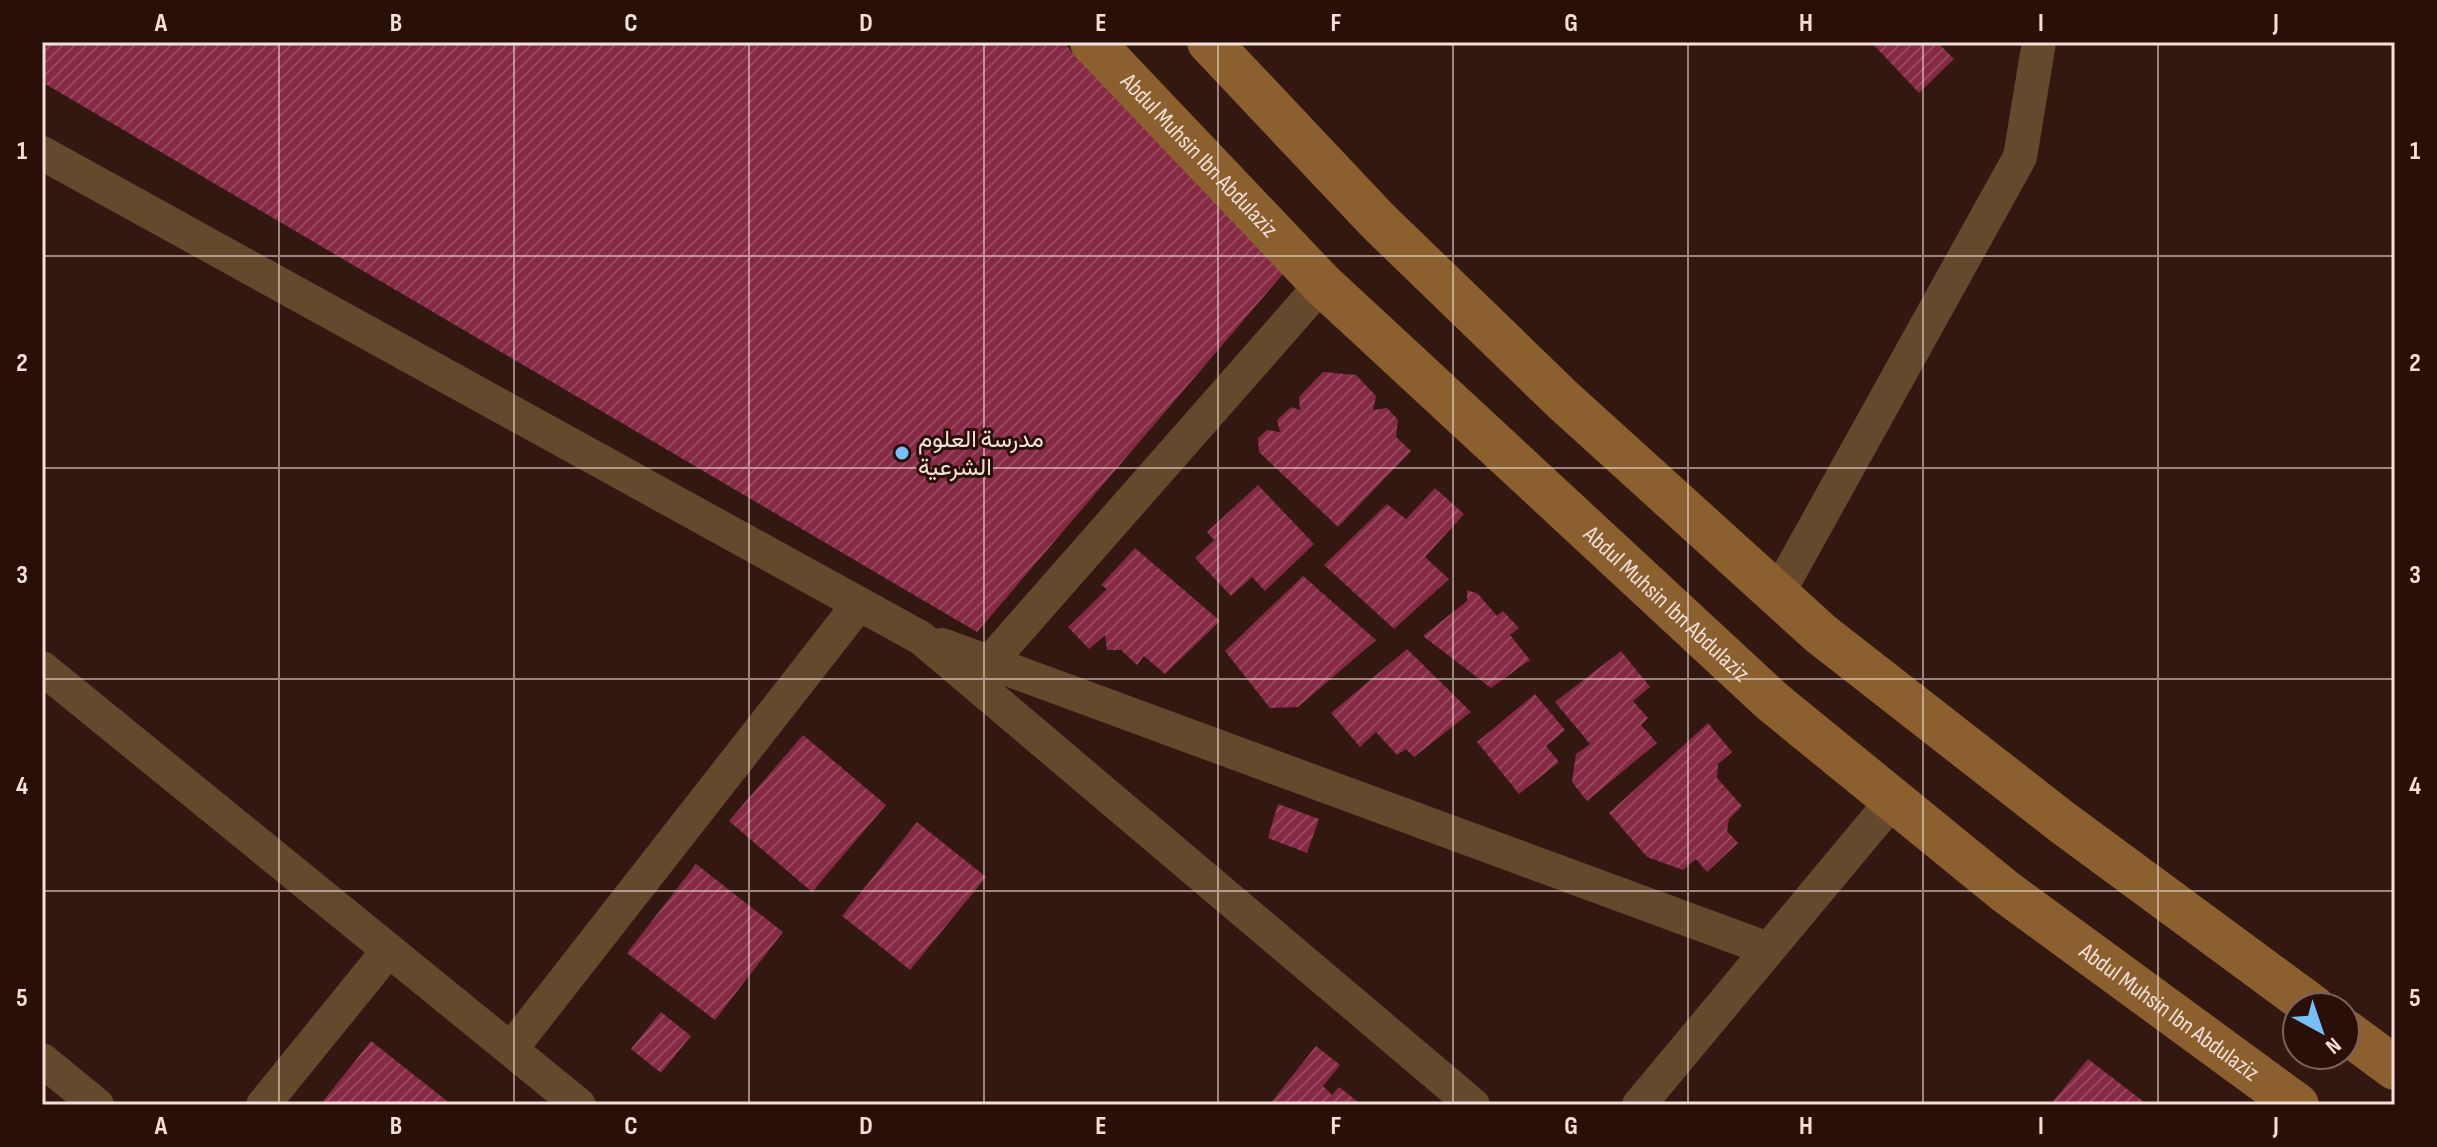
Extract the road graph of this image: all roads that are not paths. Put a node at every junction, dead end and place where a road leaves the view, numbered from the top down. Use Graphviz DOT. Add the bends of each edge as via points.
graph roads {
  1 [pos="1092,42"];
  2 [pos="1209,42"];
  3 [pos="2039,42"];
  4 [pos="42,153"];
  5 [pos="1322,284"];
  6 [pos="1777,595"];
  7 [pos="859,604"];
  8 [pos="921,638"];
  9 [pos="989,663"];
  10 [pos="42,668"];
  11 [pos="1893,800"];
  12 [pos="1768,949"];
  13 [pos="388,951"];
  14 [pos="2291,991"];
  15 [pos="511,1049"];
  16 [pos="42,1060"];
  17 [pos="85,1101"];
  18 [pos="263,1105"];
  19 [pos="579,1105"];
  20 [pos="1473,1105"];
  21 [pos="1639,1105"];
  22 [pos="2297,1105"];
  1 -- 5 [label="main road, Abdul Muhsin Ibn Abdulaziz"];
  2 -- 6 [label="main road" via="1410,253"];
  3 -- 6 [label="street" via="2020,157"];
  4 -- 7 [label="street"];
  5 -- 9 [label="street"];
  5 -- 11 [label="main road, Abdul Muhsin Ibn Abdulaziz" via="1773,702"];
  6 -- 14 [label="main road" via="2062,822"];
  7 -- 8 [label="street"];
  7 -- 15 [label="street"];
  8 -- 9 [label="street"];
  8 -- 20 [label="street"];
  9 -- 12 [label="street"];
  10 -- 13 [label="street"];
  11 -- 12 [label="street"];
  11 -- 22 [label="main road, Abdul Muhsin Ibn Abdulaziz" via="2006,892"];
  12 -- 21 [label="street"];
  13 -- 15 [label="street"];
  13 -- 18 [label="street"];
  15 -- 19 [label="street"];
  16 -- 17 [label="street"];
}
